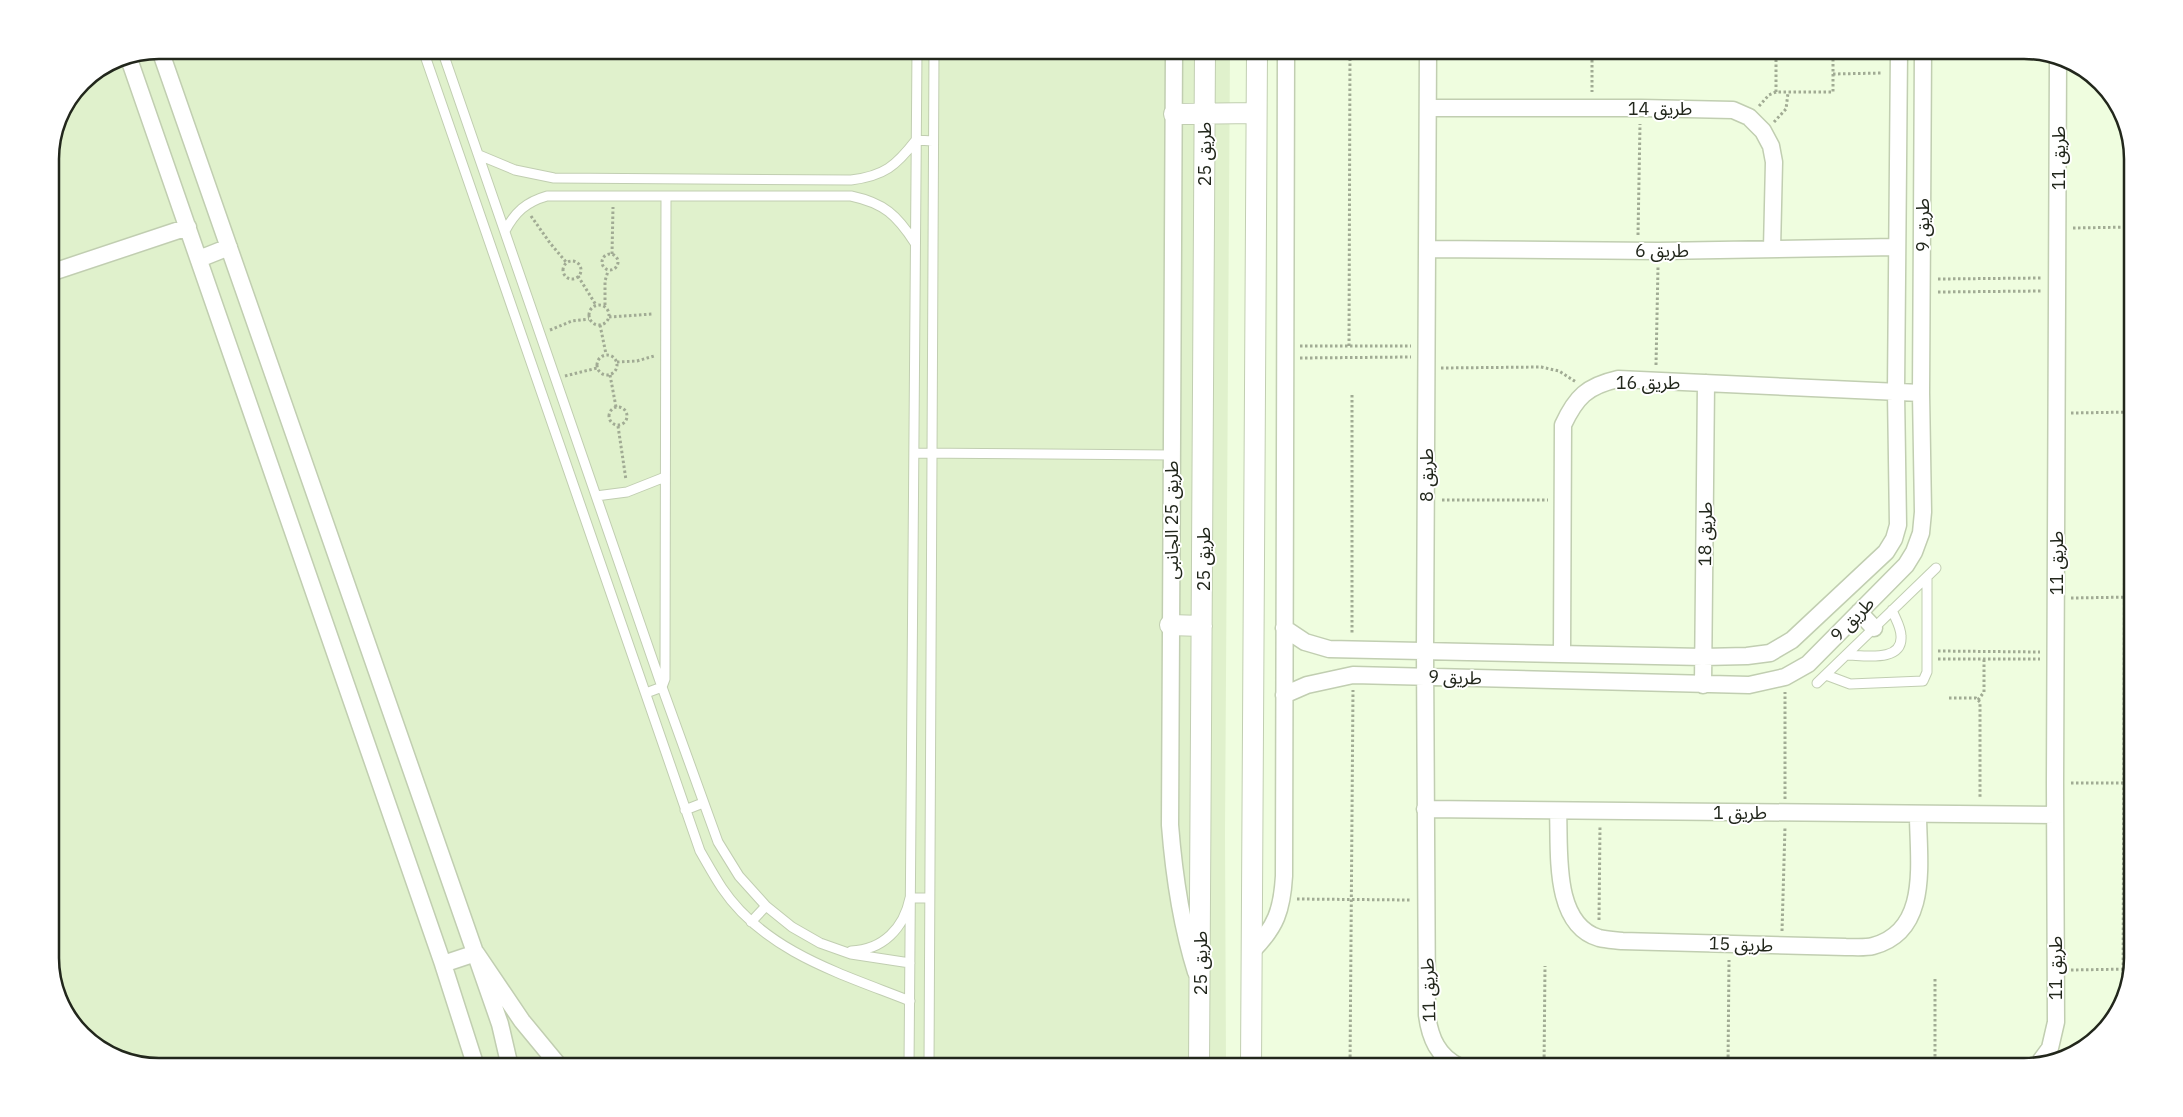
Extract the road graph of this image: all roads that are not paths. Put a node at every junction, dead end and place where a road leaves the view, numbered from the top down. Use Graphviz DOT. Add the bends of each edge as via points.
graph roads {
  1 [pos="163,59"];
  2 [pos="425,59"];
  3 [pos="445,59"];
  4 [pos="917,59"];
  5 [pos="934,59"];
  6 [pos="1174,59"];
  7 [pos="1205,59"];
  8 [pos="1257,59"];
  9 [pos="1286,59"];
  10 [pos="1428,59"];
  11 [pos="1899,59"];
  12 [pos="1923,59"];
  13 [pos="130,63"];
  14 [pos="2058,64"];
  15 [pos="451,74"];
  16 [pos="433,80"];
  17 [pos="1428,108"];
  18 [pos="1256,113"];
  19 [pos="1174,114"];
  20 [pos="1205,114"];
  21 [pos="916,140"];
  22 [pos="933,141"];
  23 [pos="479,155"];
  24 [pos="635,178"];
  25 [pos="761,179"];
  26 [pos="634,196"];
  27 [pos="666,196"];
  28 [pos="761,196"];
  29 [pos="497,209"];
  30 [pos="480,216"];
  31 [pos="188,227"];
  32 [pos="505,232"];
  33 [pos="916,244"];
  34 [pos="229,247"];
  35 [pos="1896,247"];
  36 [pos="1428,249"];
  37 [pos="1772,249"];
  38 [pos="199,259"];
  39 [pos="916,266"];
  40 [pos="933,266"];
  41 [pos="59,270"];
  42 [pos="540,333"];
  43 [pos="523,338"];
  44 [pos="1706,383"];
  45 [pos="1896,392"];
  46 [pos="1921,393"];
  47 [pos="580,450"];
  48 [pos="914,453"];
  49 [pos="932,453"];
  50 [pos="563,455"];
  51 [pos="1171,455"];
  52 [pos="665,477"];
  53 [pos="596,496"];
  54 [pos="1936,568"];
  55 [pos="621,569"];
  56 [pos="605,575"];
  57 [pos="913,577"];
  58 [pos="931,577"];
  59 [pos="1927,577"];
  60 [pos="1892,610"];
  61 [pos="1860,612"];
  62 [pos="1170,625"];
  63 [pos="1202,626"];
  64 [pos="1284,628"];
  65 [pos="1874,628"];
  66 [pos="1425,650"];
  67 [pos="1562,653"];
  68 [pos="1846,655"];
  69 [pos="1703,656"];
  70 [pos="1826,675"];
  71 [pos="1425,676"];
  72 [pos="1816,683"];
  73 [pos="1703,686"];
  74 [pos="662,688"];
  75 [pos="646,694"];
  76 [pos="1284,695"];
  77 [pos="912,704"];
  78 [pos="930,705"];
  79 [pos="703,803"];
  80 [pos="1425,809"];
  81 [pos="685,810"];
  82 [pos="1558,811"];
  83 [pos="1918,814"];
  84 [pos="2055,815"];
  85 [pos="910,898"];
  86 [pos="929,898"];
  87 [pos="1426,900"];
  88 [pos="766,906"];
  89 [pos="751,922"];
  90 [pos="836,949"];
  91 [pos="1252,951"];
  92 [pos="476,953"];
  93 [pos="910,963"];
  94 [pos="443,964"];
  95 [pos="1200,987"];
  96 [pos="910,1001"];
  97 [pos="2044,1056"];
  98 [pos="473,1058"];
  99 [pos="508,1058"];
  100 [pos="553,1058"];
  101 [pos="909,1058"];
  102 [pos="928,1058"];
  103 [pos="1199,1058"];
  104 [pos="1251,1058"];
  105 [pos="1447,1058"];
  1 -- 34 [label="street"];
  2 -- 16 [label="lane"];
  3 -- 15 [label="lane"];
  4 -- 21 [label="lane"];
  5 -- 22 [label="lane"];
  6 -- 19 [label="street, طريق 25 الجانبى"];
  7 -- 20 [label="street, طريق 25"];
  8 -- 18 [label="street"];
  9 -- 64 [label="street"];
  10 -- 17 [label="street, طريق 8"];
  11 -- 35 [label="street, طريق 9"];
  12 -- 46 [label="street, طريق 9"];
  13 -- 31 [label="street"];
  14 -- 84 [label="street, طريق 11"];
  15 -- 16 [label="lane"];
  15 -- 23 [label="lane"];
  16 -- 30 [label="lane"];
  17 -- 36 [label="street, طريق 8"];
  17 -- 37 [label="street, طريق 14" via="1733,110 1749,117 1763,131 1771,146 1774,162"];
  18 -- 20 [label="street"];
  18 -- 91 [label="street"];
  19 -- 20 [label="street"];
  19 -- 51 [label="street, طريق 25 الجانبى"];
  20 -- 63 [label="street, طريق 25"];
  21 -- 22 [label="lane"];
  21 -- 25 [label="lane" via="889,170 871,178"];
  21 -- 33 [label="lane"];
  22 -- 40 [label="lane"];
  23 -- 24 [label="lane" via="515,170 554,178"];
  23 -- 29 [label="lane"];
  24 -- 25 [label="lane"];
  24 -- 26 [label="lane"];
  25 -- 28 [label="lane"];
  26 -- 27 [label="lane"];
  26 -- 32 [label="lane" via="547,196 535,199 512,217"];
  27 -- 28 [label="lane"];
  27 -- 52 [label="lane"];
  28 -- 33 [label="lane" via="851,196 871,200 890,211"];
  29 -- 30 [label="lane"];
  29 -- 32 [label="lane"];
  30 -- 43 [label="lane"];
  31 -- 38 [label="street"];
  31 -- 41 [label="street"];
  32 -- 42 [label="lane"];
  33 -- 39 [label="lane"];
  34 -- 38 [label="street"];
  34 -- 92 [label="street"];
  35 -- 37 [label="street, طريق 6"];
  35 -- 45 [label="street, طريق 9"];
  36 -- 37 [label="street, طريق 6"];
  36 -- 66 [label="street, طريق 8"];
  38 -- 94 [label="street"];
  39 -- 40 [label="lane"];
  39 -- 48 [label="lane"];
  40 -- 49 [label="lane"];
  42 -- 43 [label="lane"];
  42 -- 47 [label="lane"];
  43 -- 50 [label="lane"];
  44 -- 45 [label="street, طريق 16"];
  44 -- 67 [label="street, طريق 16" via="1618,379 1584,392 1572,406 1563,425"];
  44 -- 69 [label="street, طريق 18"];
  45 -- 46 [label="street, طريق 16"];
  45 -- 69 [label="street, طريق 9" via="1898,525 1886,552 1792,640 1770,653"];
  46 -- 61 [label="street, طريق 9" via="1921,533 1906,565"];
  47 -- 50 [label="lane"];
  47 -- 53 [label="lane"];
  48 -- 49 [label="lane"];
  48 -- 57 [label="lane"];
  49 -- 51 [label="lane"];
  49 -- 58 [label="lane"];
  50 -- 56 [label="lane"];
  51 -- 62 [label="street, طريق 25 الجانبى"];
  52 -- 53 [label="lane" via="628,492"];
  52 -- 74 [label="lane" via="665,679"];
  53 -- 55 [label="lane"];
  54 -- 59 [label="lane"];
  55 -- 56 [label="lane"];
  55 -- 74 [label="lane"];
  56 -- 75 [label="lane"];
  57 -- 58 [label="lane"];
  57 -- 77 [label="lane"];
  58 -- 78 [label="lane"];
  59 -- 60 [label="lane"];
  59 -- 70 [label="lane" via="1927,676 1918,682 1850,684"];
  60 -- 65 [label="lane"];
  60 -- 68 [label="lane" via="1902,634 1901,644 1894,652"];
  61 -- 65 [label="street"];
  61 -- 73 [label="street, طريق 9" via="1808,664 1785,677 1749,686"];
  62 -- 63 [label="street"];
  62 -- 95 [label="street, طريق 25 الجانبى" via="1170,825 1174,880 1184,934"];
  63 -- 95 [label="street, طريق 25"];
  64 -- 66 [label="street, طريق 9" via="1305,642 1329,649"];
  64 -- 76 [label="street"];
  65 -- 68 [label="lane"];
  66 -- 67 [label="street, طريق 9"];
  66 -- 71 [label="street, طريق 8"];
  67 -- 69 [label="street, طريق 9"];
  68 -- 70 [label="lane"];
  69 -- 73 [label="street, طريق 18"];
  70 -- 72 [label="lane"];
  71 -- 73 [label="street, طريق 9"];
  71 -- 76 [label="street, طريق 9" via="1353,675 1307,685"];
  71 -- 80 [label="street, طريق 8"];
  74 -- 75 [label="lane"];
  74 -- 79 [label="lane"];
  75 -- 81 [label="lane"];
  76 -- 91 [label="street" via="1283,899 1267,936"];
  77 -- 78 [label="lane"];
  77 -- 85 [label="lane"];
  78 -- 86 [label="lane"];
  79 -- 81 [label="lane"];
  79 -- 88 [label="lane" via="718,842 739,876"];
  80 -- 82 [label="street, طريق 1"];
  80 -- 87 [label="street, طريق 8"];
  81 -- 89 [label="lane" via="700,851 722,889"];
  82 -- 83 [label="street, طريق 1"];
  82 -- 83 [label="street, طريق 15" via="1562,888 1567,909 1580,927 1599,938 1873,946 1895,936 1912,917 1918,893"];
  83 -- 84 [label="street, طريق 1"];
  84 -- 97 [label="street, طريق 11" via="2056,1022 2050,1048"];
  85 -- 86 [label="lane"];
  85 -- 90 [label="lane" via="904,919 882,943 860,950"];
  85 -- 93 [label="lane"];
  86 -- 102 [label="lane"];
  87 -- 105 [label="street, طريق 11" via="1427,1016 1430,1034 1438,1050"];
  88 -- 89 [label="lane"];
  88 -- 90 [label="lane" via="792,927"];
  89 -- 96 [label="lane" via="787,949"];
  90 -- 93 [label="lane"];
  91 -- 104 [label="street"];
  92 -- 94 [label="street"];
  92 -- 99 [label="street"];
  92 -- 100 [label="street" via="522,1021"];
  93 -- 96 [label="lane"];
  94 -- 98 [label="street"];
  95 -- 103 [label="street, طريق 25"];
  96 -- 101 [label="lane"];
}
